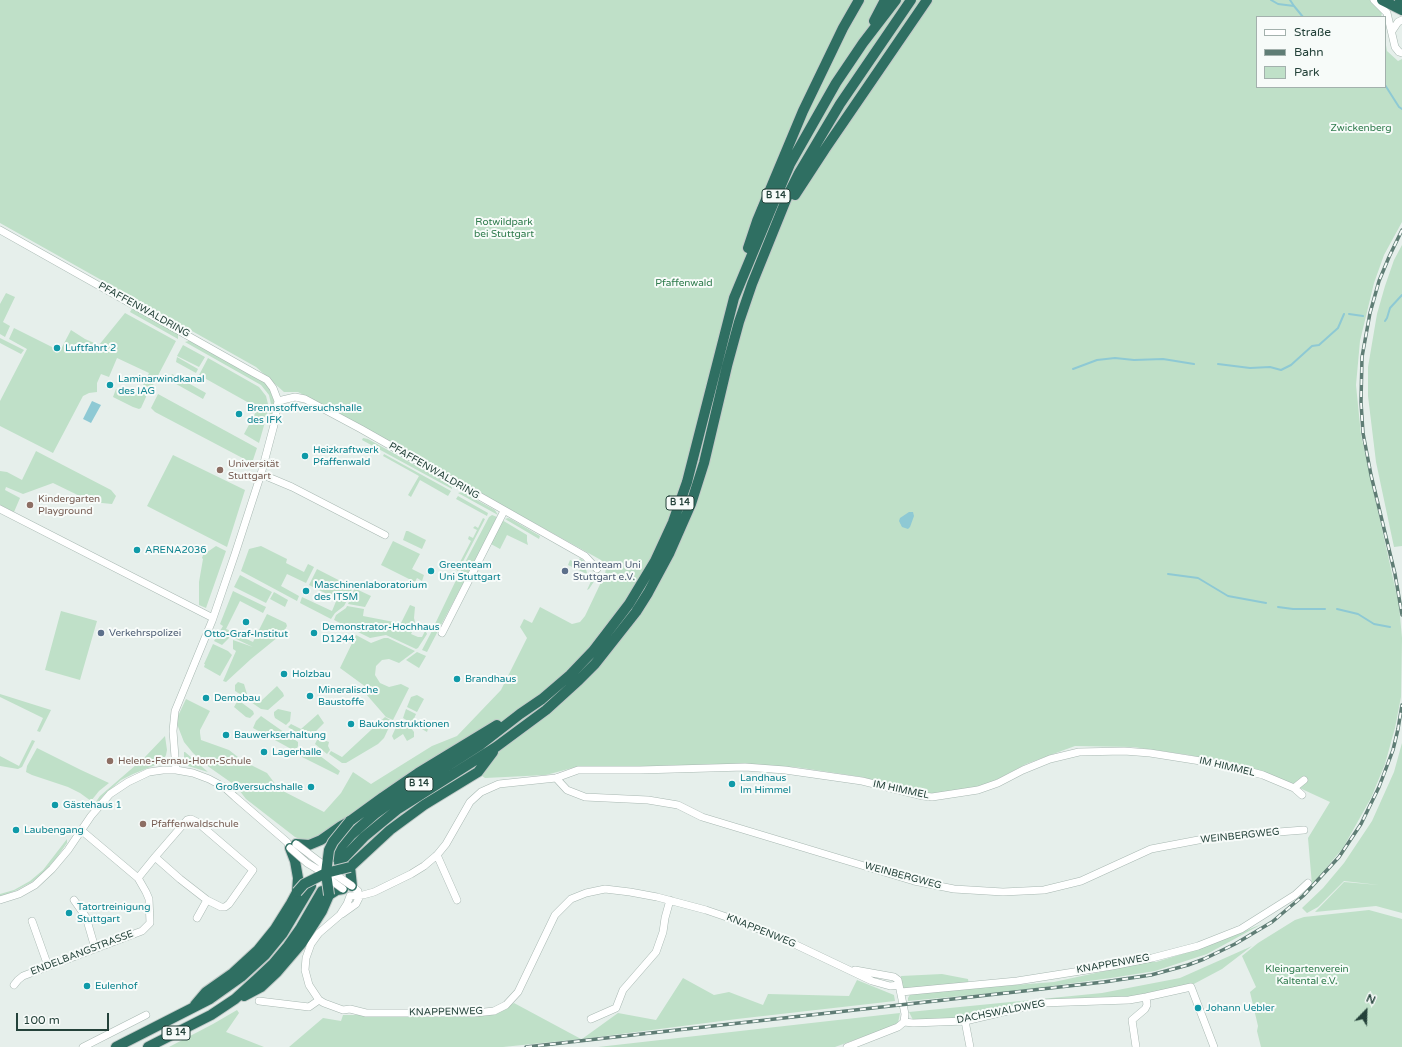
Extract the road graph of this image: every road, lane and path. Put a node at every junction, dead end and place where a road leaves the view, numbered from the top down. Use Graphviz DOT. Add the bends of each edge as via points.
graph roads {
  1 [pos="858,0"];
  2 [pos="885,0"];
  3 [pos="896,0"];
  4 [pos="910,0"];
  5 [pos="927,0"];
  6 [pos="1374,0"];
  7 [pos="1382,0"];
  8 [pos="1402,10"];
  9 [pos="1402,20"];
  10 [pos="1392,31"];
  11 [pos="863,42"];
  12 [pos="1402,53"];
  13 [pos="0,230"];
  14 [pos="773,233"];
  15 [pos="748,261"];
  16 [pos="278,401"];
  17 [pos="261,474"];
  18 [pos="0,509"];
  19 [pos="504,510"];
  20 [pos="386,535"];
  21 [pos="597,568"];
  22 [pos="213,618"];
  23 [pos="442,634"];
  24 [pos="512,720"];
  25 [pos="496,747"];
  26 [pos="176,770"];
  27 [pos="556,778"];
  28 [pos="1304,780"];
  29 [pos="1294,788"];
  30 [pos="1302,795"];
  31 [pos="350,821"];
  32 [pos="81,830"];
  33 [pos="1304,830"];
  34 [pos="291,844"];
  35 [pos="437,855"];
  36 [pos="155,857"];
  37 [pos="350,867"];
  38 [pos="326,873"];
  39 [pos="138,878"];
  40 [pos="1308,883"];
  41 [pos="311,886"];
  42 [pos="348,891"];
  43 [pos="297,892"];
  44 [pos="326,893"];
  45 [pos="359,896"];
  46 [pos="0,900"];
  47 [pos="74,900"];
  48 [pos="207,900"];
  49 [pos="457,900"];
  50 [pos="670,900"];
  51 [pos="340,915"];
  52 [pos="197,918"];
  53 [pos="292,919"];
  54 [pos="32,922"];
  55 [pos="95,948"];
  56 [pos="48,966"];
  57 [pos="14,985"];
  58 [pos="901,992"];
  59 [pos="1146,997"];
  60 [pos="235,999"];
  61 [pos="319,1000"];
  62 [pos="259,1001"];
  63 [pos="191,1008"];
  64 [pos="146,1015"];
  65 [pos="591,1019"];
  66 [pos="965,1021"];
  67 [pos="904,1022"];
  68 [pos="83,1047"];
  69 [pos="116,1047"];
  70 [pos="125,1047"];
  71 [pos="148,1047"];
  72 [pos="848,1047"];
  73 [pos="970,1047"];
  74 [pos="1136,1047"];
  75 [pos="1214,1047"];
  1 -- 15 [label="highway" via="791,138 749,243"];
  2 -- 11 [label="highway, B 14"];
  3 -- 11 [label="highway"];
  4 -- 14 [label="highway" via="840,104 799,173"];
  5 -- 14 [label="highway, B 14" via="816,162"];
  6 -- 10 [label="street" via="1387,13"];
  7 -- 8 [label="highway"];
  9 -- 10 [label="street"];
  10 -- 12 [label="street" via="1395,47"];
  11 -- 15 [label="highway, B 14" via="836,83 797,152"];
  13 -- 16 [label="street, PFAFFENWALDRING" via="267,380"];
  14 -- 25 [label="highway, B 14" via="739,322 691,504 659,574 636,612 595,664 546,710"];
  15 -- 24 [label="highway, B 14" via="728,318 687,482 673,522 655,561 629,604 593,651 542,699"];
  16 -- 17 [label="street"];
  16 -- 19 [label="street, PFAFFENWALDRING" via="295,397 305,399"];
  17 -- 20 [label="street"];
  17 -- 22 [label="street"];
  18 -- 22 [label="street"];
  19 -- 21 [label="street, PFAFFENWALDRING" via="585,556"];
  19 -- 23 [label="street"];
  22 -- 26 [label="street" via="176,711 173,731"];
  24 -- 25 [label="highway, B 14" via="480,745 375,814 351,835 336,860 398,809"];
  24 -- 31 [label="highway, B 14" via="508,718 418,773"];
  25 -- 37 [label="highway, B 14" via="478,772 424,805 390,830"];
  26 -- 32 [label="street" via="149,772 118,787"];
  26 -- 34 [label="street" via="199,775 224,787"];
  27 -- 29 [label="street, IM HIMMEL" via="578,770 745,768 784,770 862,781 932,797 978,790 998,784 1033,766 1058,757 1079,752 1124,751 1226,766 1263,775"];
  27 -- 33 [label="street, WEINBERGWEG" via="567,790 585,797 648,800 678,805 702,817 914,881 954,889 1003,892 1044,890 1081,881 1151,849 1214,837"];
  27 -- 35 [label="street, IM HIMMEL" via="499,784 481,792 470,802"];
  28 -- 29 [label="street"];
  29 -- 30 [label="street, IM HIMMEL"];
  31 -- 34 [label="highway, B 14" via="314,843"];
  31 -- 38 [label="highway, B 14, bridge" via="330,847"];
  32 -- 39 [label="street, ENDELBANGSTRASSE"];
  32 -- 46 [label="street" via="68,850 35,885"];
  34 -- 38 [label="street, bridge" via="307,863"];
  34 -- 43 [label="highway, B 14, bridge" via="298,872"];
  35 -- 45 [label="street, IM HIMMEL" via="411,874 374,892"];
  35 -- 49 [label="street"];
  36 -- 39 [label="street"];
  36 -- 48 [label="street"];
  36 -- 48 [label="street" via="187,820 191,819 253,870 225,907"];
  37 -- 38 [label="highway, B 14, bridge"];
  37 -- 42 [label="highway"];
  38 -- 42 [label="street, bridge" via="332,881"];
  38 -- 43 [label="highway, B 14, bridge" via="304,884"];
  38 -- 44 [label="highway, B 14, bridge"];
  39 -- 55 [label="street, ENDELBANGSTRASSE" via="149,899 150,923 142,931"];
  40 -- 58 [label="street, KNAPPENWEG" via="1295,895 1241,929 1198,946 1119,964 1025,980"];
  41 -- 53 [label="highway, B 14"];
  42 -- 44 [label="highway"];
  42 -- 45 [label="street" via="358,892"];
  42 -- 51 [label="street" via="347,904"];
  43 -- 63 [label="highway, B 14" via="275,929 258,950 233,973 206,992"];
  44 -- 60 [label="highway, B 14" via="269,968"];
  44 -- 60 [label="highway, B 14" via="322,911 301,944 277,972 261,988"];
  45 -- 51 [label="street" via="356,904"];
  47 -- 55 [label="street" via="86,917"];
  48 -- 52 [label="street"];
  50 -- 58 [label="street, KNAPPENWEG" via="744,923 848,969 894,977 898,980"];
  50 -- 61 [label="street, KNAPPENWEG" via="605,889 571,899 555,915 518,992 506,1005 494,1011 366,1013 343,1010"];
  50 -- 65 [label="street" via="656,952 623,990 616,1008"];
  51 -- 61 [label="street" via="319,933 311,944 306,958 305,970 309,985"];
  53 -- 63 [label="highway, B 14" via="265,954 241,977 210,999"];
  53 -- 70 [label="highway, B 14" via="289,929 270,955 244,979 216,999"];
  54 -- 56 [label="street"];
  55 -- 56 [label="street, ENDELBANGSTRASSE"];
  56 -- 57 [label="street, ENDELBANGSTRASSE" via="23,976"];
  58 -- 67 [label="street"];
  59 -- 66 [label="street, DACHSWALDWEG" via="1042,1003"];
  59 -- 74 [label="street" via="1145,1009 1132,1020"];
  59 -- 75 [label="street, DACHSWALDWEG" via="1191,987"];
  60 -- 71 [label="highway, B 14" via="211,1015"];
  61 -- 62 [label="street" via="309,1006"];
  63 -- 69 [label="highway, B 14"];
  64 -- 68 [label="street"];
  66 -- 67 [label="street, DACHSWALDWEG"];
  66 -- 73 [label="street"];
  67 -- 72 [label="street" via="898,1027"];
}
